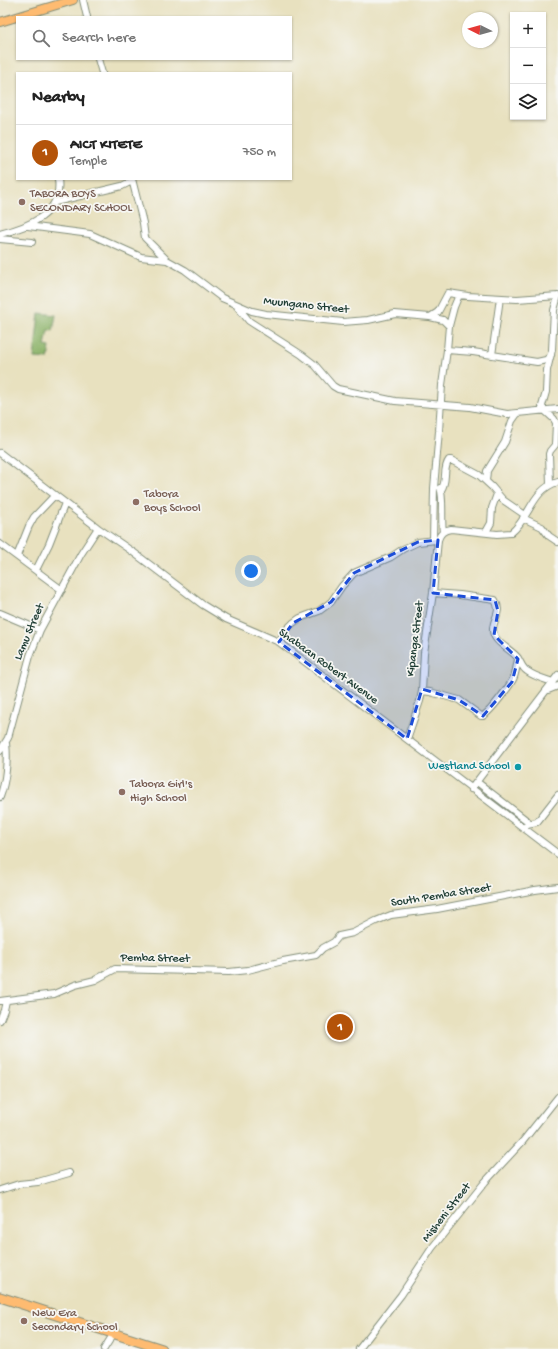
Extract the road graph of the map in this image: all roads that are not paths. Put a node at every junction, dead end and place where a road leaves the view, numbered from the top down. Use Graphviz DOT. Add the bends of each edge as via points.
graph roads {
  1 [pos="73,0"];
  2 [pos="83,0"];
  3 [pos="48,3"];
  4 [pos="87,16"];
  5 [pos="0,22"];
  6 [pos="98,60"];
  7 [pos="102,72"];
  8 [pos="58,180"];
  9 [pos="132,180"];
  10 [pos="55,202"];
  11 [pos="28,226"];
  12 [pos="0,234"];
  13 [pos="0,239"];
  14 [pos="32,242"];
  15 [pos="167,260"];
  16 [pos="459,295"];
  17 [pos="558,296"];
  18 [pos="500,298"];
  19 [pos="234,304"];
  20 [pos="430,317"];
  21 [pos="449,326"];
  22 [pos="558,346"];
  23 [pos="447,350"];
  24 [pos="551,354"];
  25 [pos="492,356"];
  26 [pos="440,406"];
  27 [pos="558,409"];
  28 [pos="545,411"];
  29 [pos="516,414"];
  30 [pos="0,454"];
  31 [pos="487,471"];
  32 [pos="479,475"];
  33 [pos="434,481"];
  34 [pos="486,481"];
  35 [pos="558,482"];
  36 [pos="550,484"];
  37 [pos="441,490"];
  38 [pos="497,494"];
  39 [pos="56,495"];
  40 [pos="65,503"];
  41 [pos="524,516"];
  42 [pos="98,528"];
  43 [pos="443,532"];
  44 [pos="486,532"];
  45 [pos="435,540"];
  46 [pos="558,542"];
  47 [pos="0,544"];
  48 [pos="17,556"];
  49 [pos="36,570"];
  50 [pos="62,590"];
  51 [pos="433,593"];
  52 [pos="0,613"];
  53 [pos="40,630"];
  54 [pos="279,642"];
  55 [pos="518,659"];
  56 [pos="558,675"];
  57 [pos="556,684"];
  58 [pos="422,691"];
  59 [pos="406,739"];
  60 [pos="6,743"];
  61 [pos="0,751"];
  62 [pos="477,782"];
  63 [pos="471,789"];
  64 [pos="558,795"];
  65 [pos="0,797"];
  66 [pos="517,824"];
  67 [pos="530,824"];
  68 [pos="558,854"];
  69 [pos="558,887"];
  70 [pos="220,971"];
  71 [pos="3,1001"];
  72 [pos="0,1020"];
  73 [pos="558,1097"];
  74 [pos="69,1173"];
  75 [pos="0,1190"];
  76 [pos="0,1297"];
  77 [pos="114,1333"];
  78 [pos="104,1349"];
  79 [pos="162,1349"];
  80 [pos="360,1349"];
  1 -- 3 [label="main road"];
  2 -- 4 [label="street"];
  3 -- 5 [label="main road"];
  6 -- 7 [label="street"];
  8 -- 10 [label="street" via="59,191"];
  9 -- 10 [label="street" via="122,186"];
  9 -- 15 [label="street" via="145,238"];
  10 -- 11 [label="street, Muungano Street"];
  11 -- 12 [label="street, Muungano Street"];
  11 -- 15 [label="street, Muungano Street" via="90,234 141,257"];
  13 -- 14 [label="street"];
  15 -- 19 [label="street, Muungano Street" via="185,270 218,296"];
  16 -- 18 [label="street"];
  16 -- 20 [label="street" via="448,293 438,312"];
  16 -- 21 [label="street"];
  17 -- 18 [label="street"];
  17 -- 24 [label="street" via="554,310"];
  18 -- 25 [label="street"];
  19 -- 20 [label="street, Muungano Street" via="266,314 343,322 395,314"];
  19 -- 26 [label="street, Muungano Street" via="249,321 302,354 338,389 395,401"];
  20 -- 21 [label="street, Muungano Street" via="443,320"];
  21 -- 23 [label="street"];
  22 -- 24 [label="street"];
  23 -- 25 [label="street"];
  23 -- 26 [label="street"];
  24 -- 25 [label="street" via="546,360 537,362"];
  24 -- 28 [label="street" via="542,406"];
  26 -- 29 [label="street, Muungano Street"];
  26 -- 33 [label="street"];
  27 -- 28 [label="street, Muungano Street"];
  28 -- 29 [label="street, Muungano Street"];
  28 -- 36 [label="street" via="556,423 555,445 549,454"];
  29 -- 31 [label="street" via="505,442"];
  30 -- 39 [label="street, Shabaan Robert Avenue"];
  31 -- 32 [label="street"];
  31 -- 34 [label="street"];
  32 -- 34 [label="street"];
  32 -- 37 [label="street" via="450,460 446,464 444,486"];
  33 -- 37 [label="street"];
  33 -- 45 [label="street"];
  34 -- 38 [label="street"];
  35 -- 36 [label="street"];
  36 -- 41 [label="street"];
  37 -- 43 [label="street"];
  38 -- 41 [label="street"];
  38 -- 44 [label="street" via="492,508 491,523"];
  39 -- 40 [label="street, Shabaan Robert Avenue"];
  39 -- 48 [label="street" via="34,517"];
  40 -- 42 [label="street, Shabaan Robert Avenue"];
  40 -- 49 [label="street"];
  41 -- 44 [label="street" via="511,533"];
  41 -- 46 [label="street" via="542,526"];
  42 -- 50 [label="street, Lamu Street"];
  42 -- 54 [label="street, Shabaan Robert Avenue" via="203,605 221,616"];
  43 -- 44 [label="street" via="451,529"];
  43 -- 45 [label="street, Kipanga Street"];
  45 -- 51 [label="street, Kipanga Street"];
  45 -- 54 [label="street" via="418,542 354,573 331,602 319,611 293,623"];
  47 -- 48 [label="street"];
  48 -- 49 [label="street"];
  49 -- 50 [label="street"];
  50 -- 53 [label="street, Lamu Street"];
  51 -- 55 [label="street" via="495,600 498,611 494,635"];
  51 -- 58 [label="street, Kipanga Street" via="424,653"];
  52 -- 53 [label="street"];
  53 -- 60 [label="street, Lamu Street" via="30,656"];
  54 -- 59 [label="street, Shabaan Robert Avenue"];
  55 -- 57 [label="street" via="524,669"];
  55 -- 58 [label="street" via="512,682 483,716 459,700"];
  56 -- 57 [label="street"];
  57 -- 62 [label="street" via="548,690"];
  58 -- 59 [label="street, Kipanga Street"];
  59 -- 63 [label="street, Shabaan Robert Avenue"];
  60 -- 61 [label="street, Lamu Street"];
  60 -- 65 [label="street" via="5,777"];
  62 -- 63 [label="street"];
  62 -- 67 [label="street"];
  63 -- 66 [label="street, Shabaan Robert Avenue"];
  64 -- 67 [label="street" via="541,819"];
  66 -- 67 [label="street"];
  66 -- 68 [label="street, Shabaan Robert Avenue"];
  69 -- 70 [label="street, South Pemba Street" via="391,915 356,932 339,936 316,955 248,970"];
  70 -- 71 [label="street, Pemba Street" via="115,969 94,980 54,994"];
  71 -- 72 [label="street" via="4,1010"];
  73 -- 80 [label="street, Misheni Street" via="432,1248 401,1295"];
  74 -- 75 [label="street"];
  76 -- 77 [label="highway"];
  77 -- 78 [label="street"];
  77 -- 79 [label="highway"];
}
